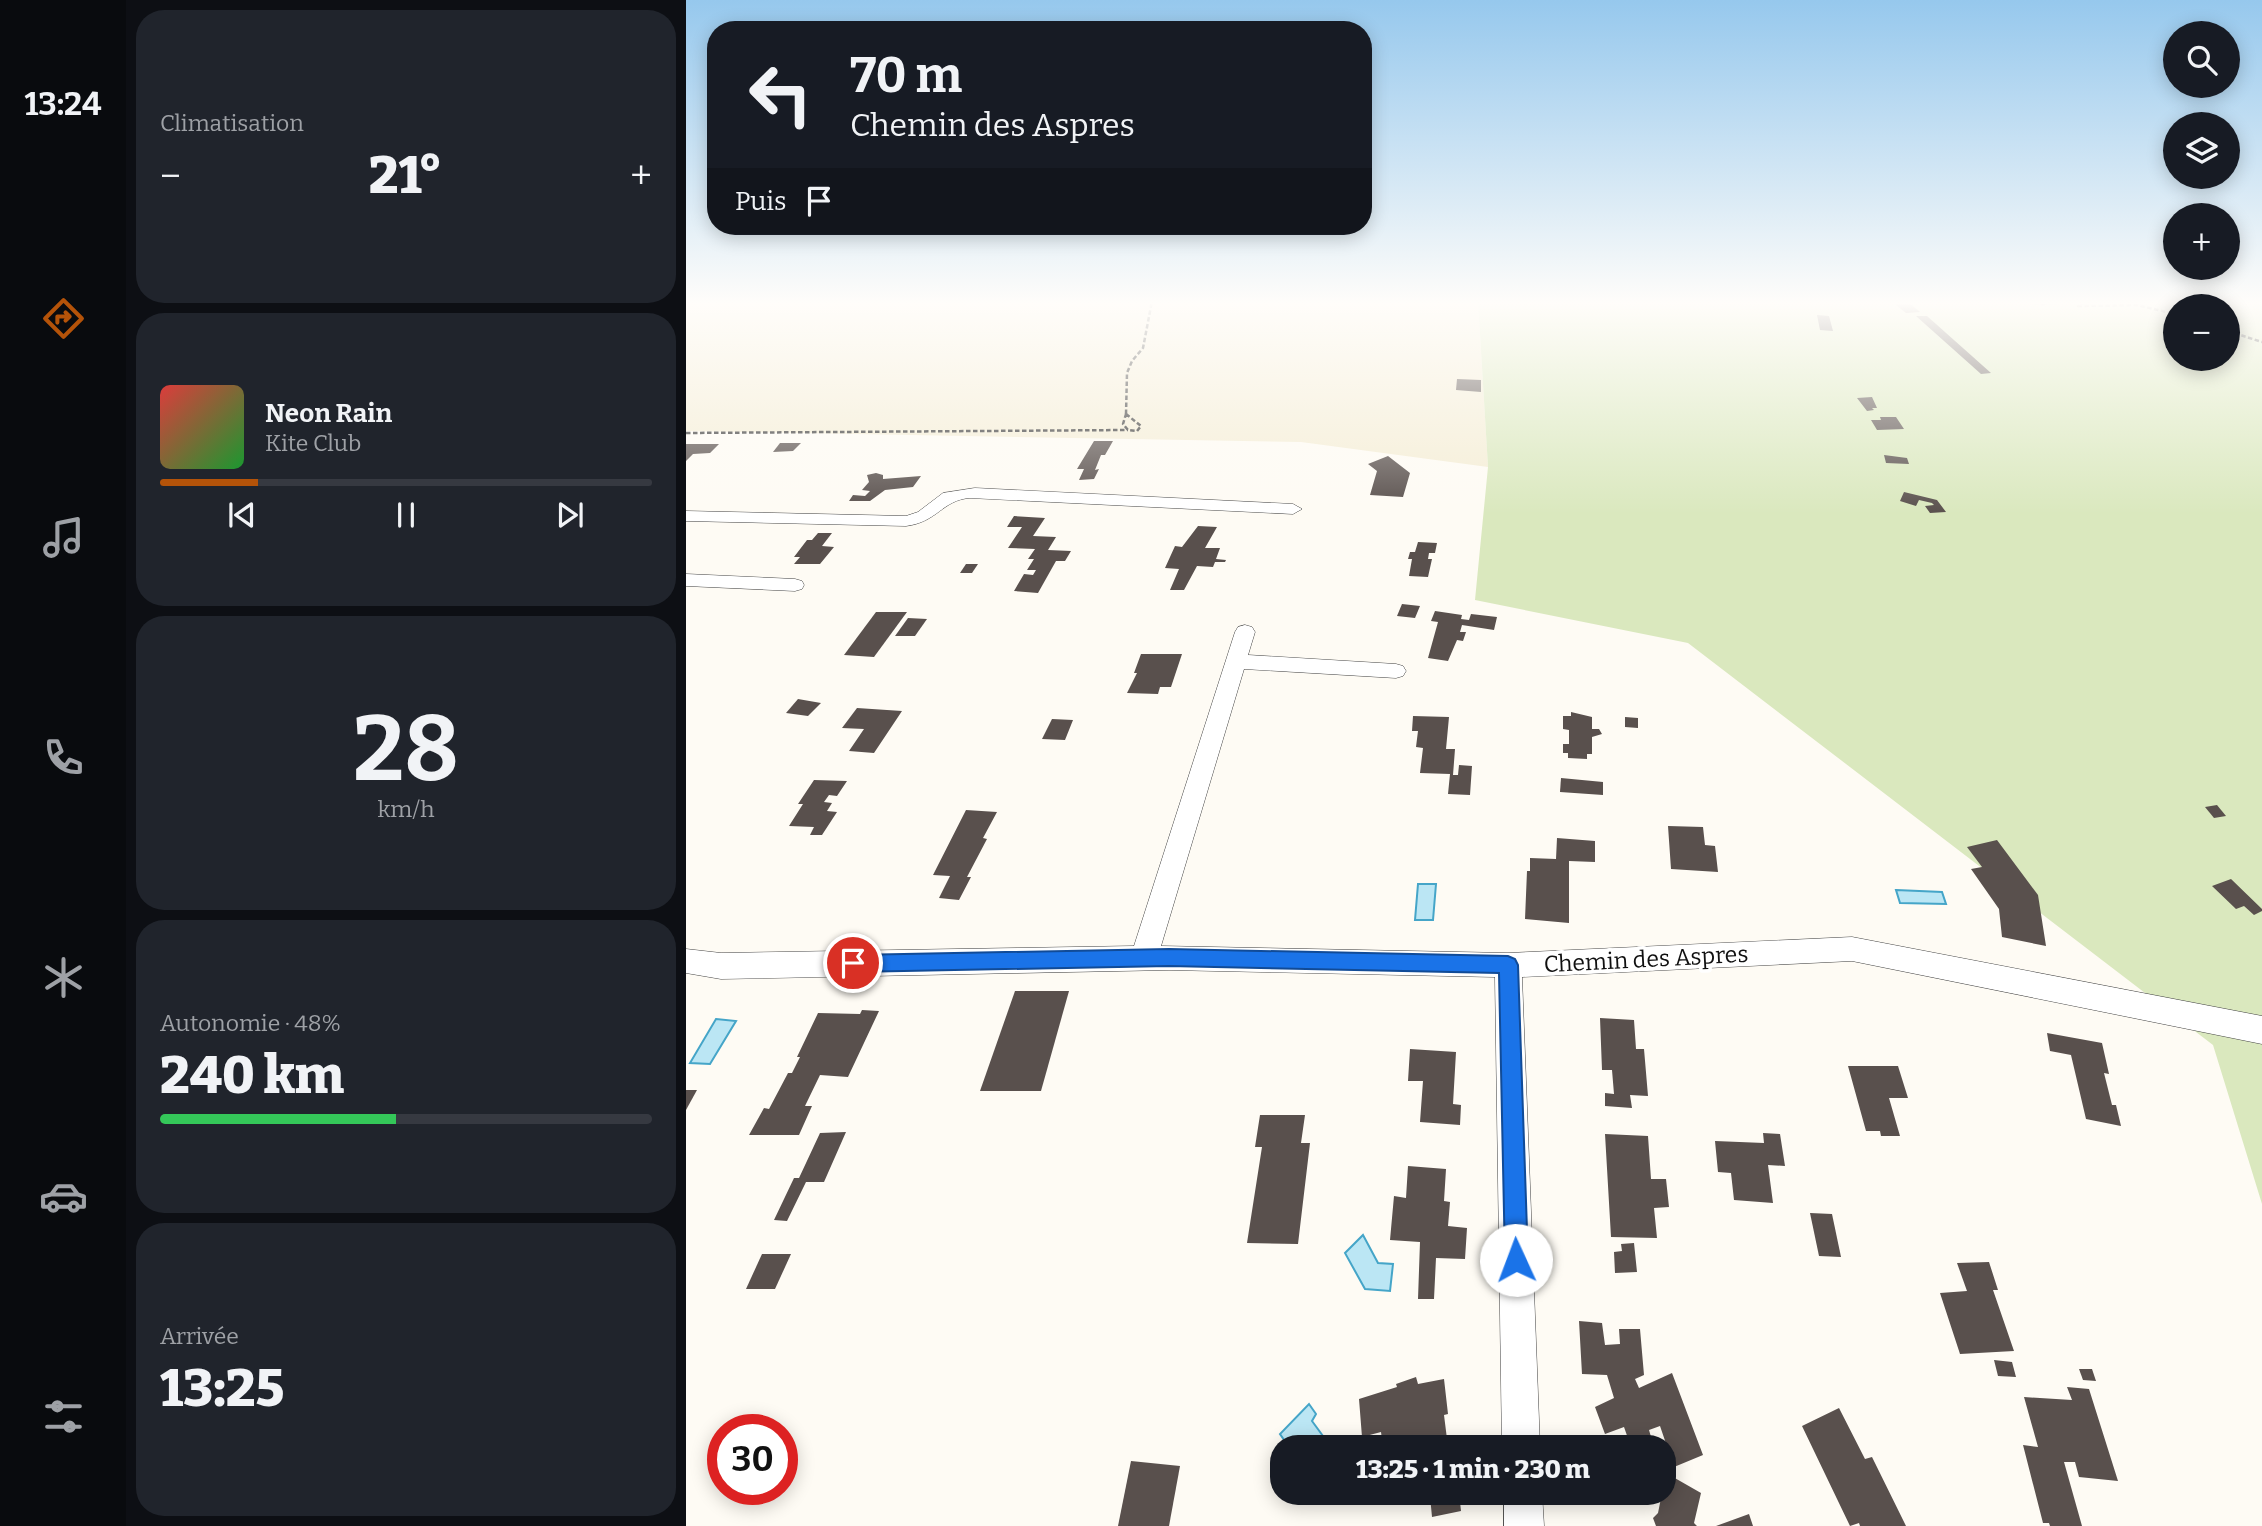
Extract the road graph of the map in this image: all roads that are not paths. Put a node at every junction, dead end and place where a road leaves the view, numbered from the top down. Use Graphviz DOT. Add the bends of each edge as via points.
graph roads {
  1 [pos="1293,509"];
  2 [pos="686,516"];
  3 [pos="686,580"];
  4 [pos="795,585"];
  5 [pos="1245,632"];
  6 [pos="1236,661"];
  7 [pos="1396,671"];
  8 [pos="1144,958"];
  9 [pos="686,961"];
  10 [pos="1508,965"];
  11 [pos="2262,1030"];
  12 [pos="1521,1435"];
  13 [pos="1523,1505"];
  14 [pos="1524,1526"];
  1 -- 2 [label="street" via="979,493 946,498 924,518 906,521"];
  3 -- 4 [label="street"];
  5 -- 6 [label="street"];
  6 -- 7 [label="street"];
  6 -- 8 [label="street"];
  8 -- 9 [label="street, Chemin des Aspres" via="721,966"];
  8 -- 10 [label="street, Chemin des Aspres"];
  10 -- 11 [label="street, Chemin des Aspres" via="1852,949"];
  10 -- 12 [label="street"];
  13 -- 14 [label="street"];
}
